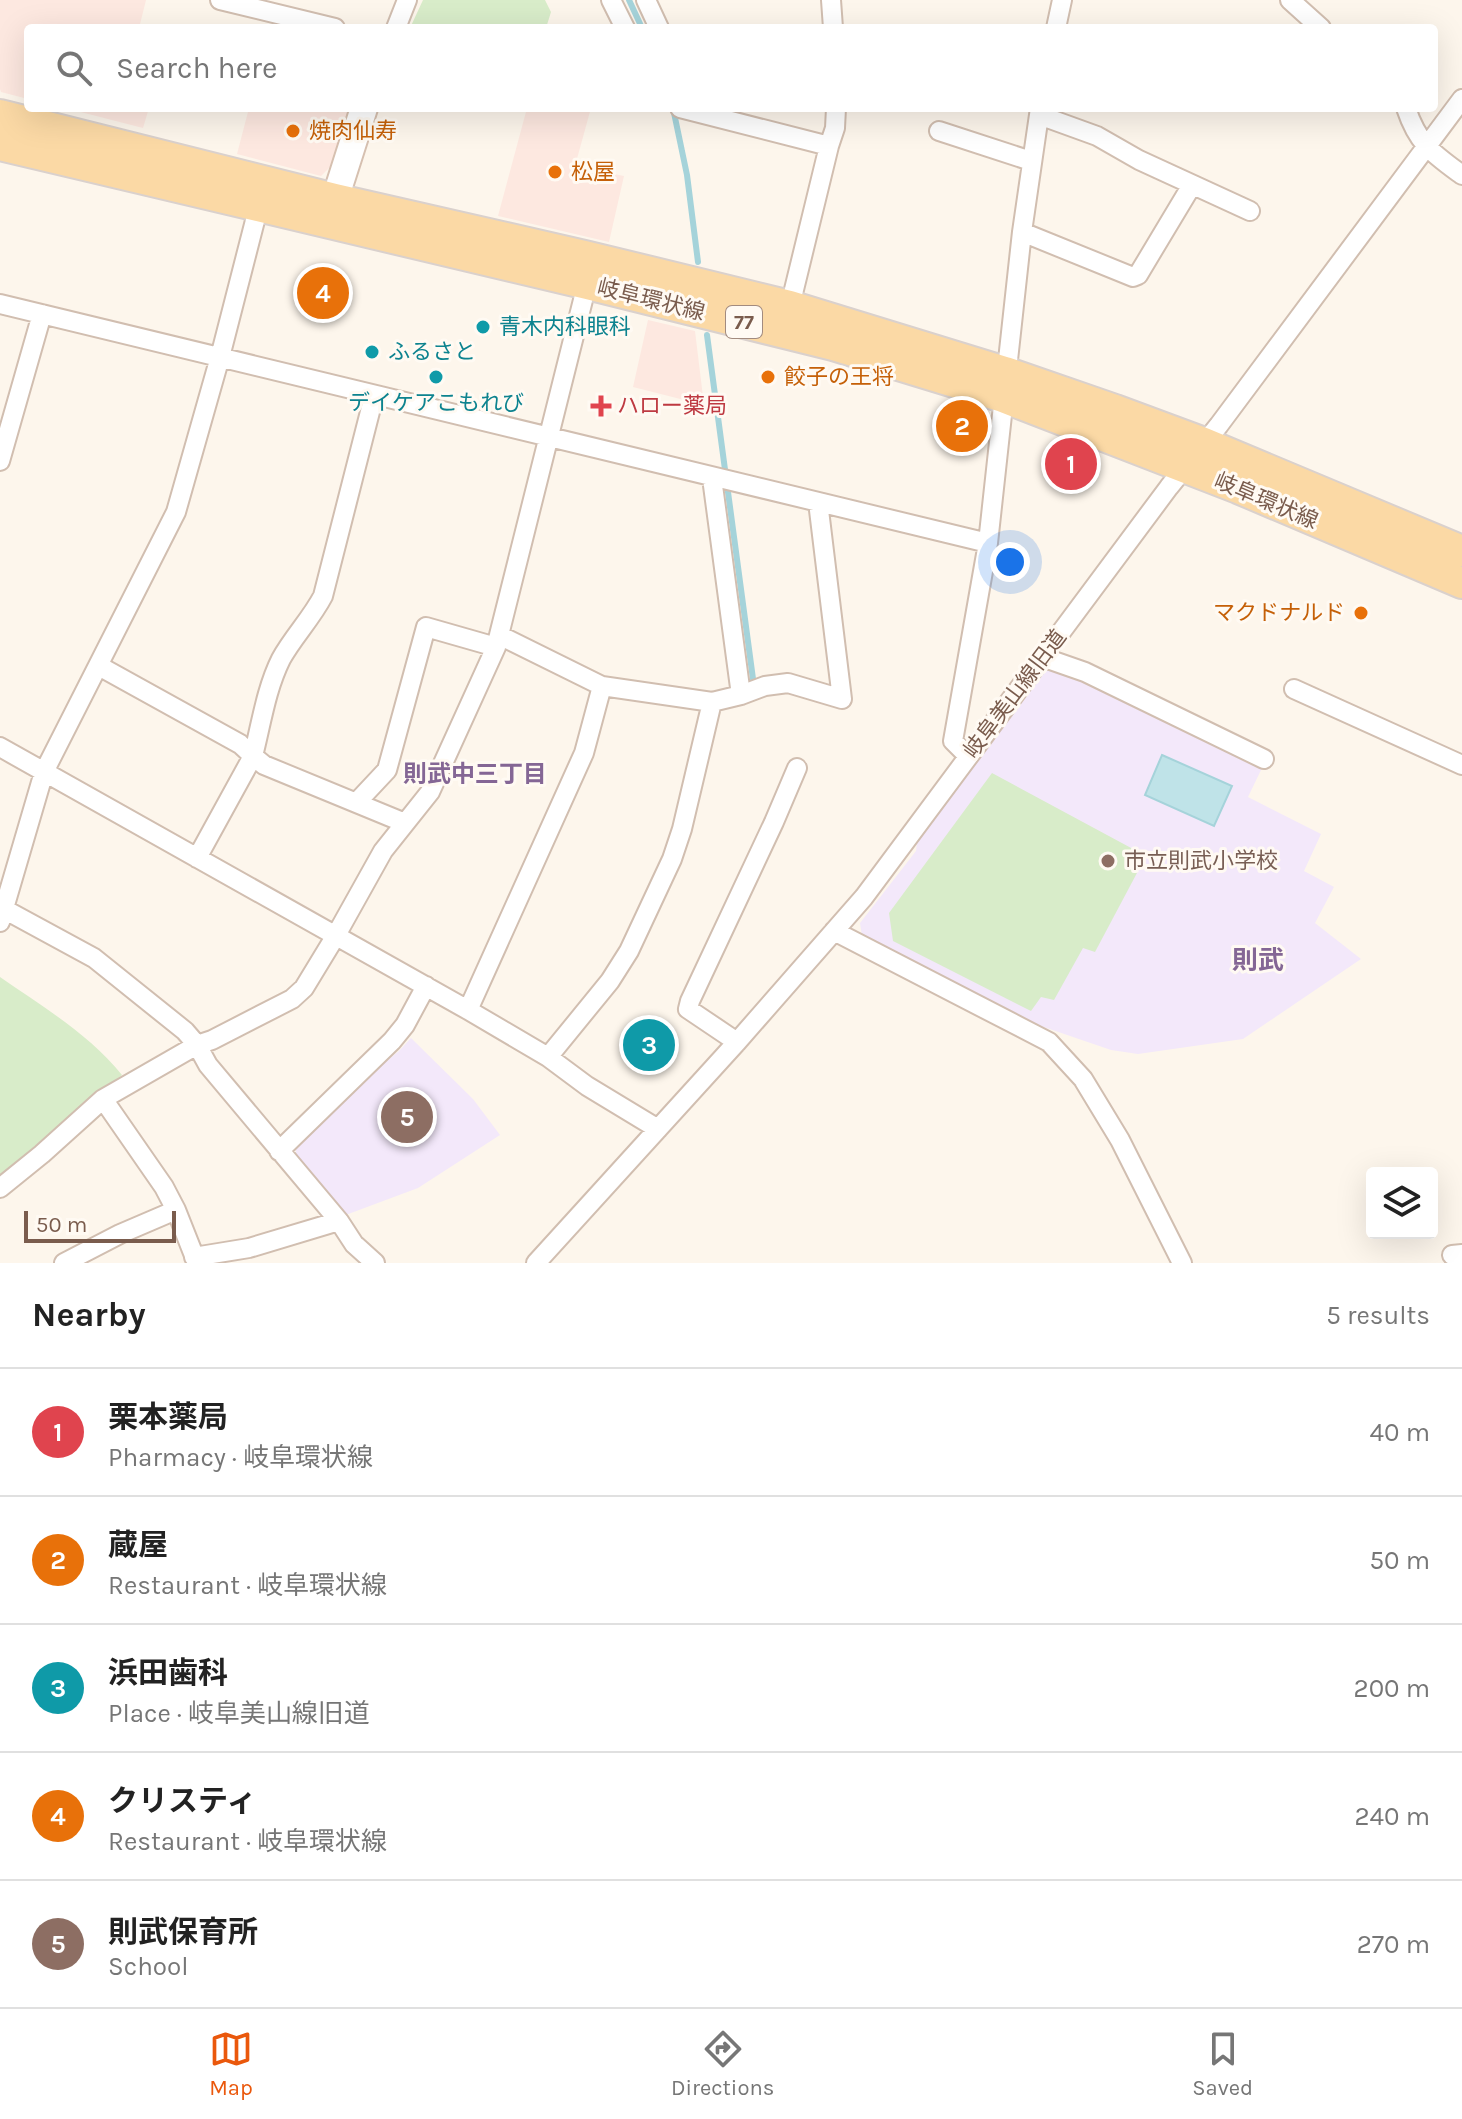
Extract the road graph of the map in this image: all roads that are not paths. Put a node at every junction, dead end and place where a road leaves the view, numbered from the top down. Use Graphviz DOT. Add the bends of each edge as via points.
graph roads {
  1 [pos="220,0"];
  2 [pos="407,0"];
  3 [pos="611,0"];
  4 [pos="646,0"];
  5 [pos="831,0"];
  6 [pos="1062,0"];
  7 [pos="1290,0"];
  8 [pos="277,7"];
  9 [pos="324,24"];
  10 [pos="398,24"];
  11 [pos="623,24"];
  12 [pos="657,24"];
  13 [pos="833,24"];
  14 [pos="1057,24"];
  15 [pos="1317,24"];
  16 [pos="1462,99"];
  17 [pos="363,112"];
  18 [pos="697,112"];
  19 [pos="836,112"];
  20 [pos="1039,112"];
  21 [pos="1041,112"];
  22 [pos="1407,112"];
  23 [pos="0,115"];
  24 [pos="939,131"];
  25 [pos="0,145"];
  26 [pos="829,146"];
  27 [pos="1427,147"];
  28 [pos="1031,161"];
  29 [pos="1462,175"];
  30 [pos="1192,185"];
  31 [pos="335,199"];
  32 [pos="259,205"];
  33 [pos="1250,211"];
  34 [pos="1022,232"];
  35 [pos="587,284"];
  36 [pos="0,304"];
  37 [pos="790,306"];
  38 [pos="42,314"];
  39 [pos="220,357"];
  40 [pos="1004,385"];
  41 [pos="374,396"];
  42 [pos="548,438"];
  43 [pos="1204,443"];
  44 [pos="0,461"];
  45 [pos="1185,467"];
  46 [pos="722,480"];
  47 [pos="818,502"];
  48 [pos="988,543"];
  49 [pos="1462,551"];
  50 [pos="1462,583"];
  51 [pos="498,641"];
  52 [pos="1042,657"];
  53 [pos="99,666"];
  54 [pos="602,686"];
  55 [pos="1294,689"];
  56 [pos="741,695"];
  57 [pos="712,702"];
  58 [pos="0,747"];
  59 [pos="253,756"];
  60 [pos="968,756"];
  61 [pos="1264,759"];
  62 [pos="1462,765"];
  63 [pos="797,768"];
  64 [pos="44,772"];
  65 [pos="357,802"];
  66 [pos="405,823"];
  67 [pos="197,858"];
  68 [pos="1,913"];
  69 [pos="834,931"];
  70 [pos="335,937"];
  71 [pos="426,986"];
  72 [pos="468,1010"];
  73 [pos="737,1042"];
  74 [pos="197,1045"];
  75 [pos="548,1057"];
  76 [pos="103,1099"];
  77 [pos="658,1129"];
  78 [pos="279,1151"];
  79 [pos="0,1188"];
  80 [pos="176,1210"];
  81 [pos="339,1221"];
  82 [pos="196,1260"];
  83 [pos="64,1263"];
  84 [pos="375,1263"];
  85 [pos="536,1263"];
  86 [pos="1182,1263"];
  1 -- 8 [label="street"];
  2 -- 10 [label="street"];
  3 -- 11 [label="street"];
  4 -- 12 [label="street"];
  5 -- 13 [label="street"];
  6 -- 14 [label="street"];
  7 -- 15 [label="street"];
  8 -- 9 [label="street"];
  16 -- 27 [label="street, 岐阜美山線旧道"];
  17 -- 31 [label="street"];
  18 -- 26 [label="street"];
  19 -- 26 [label="street"];
  20 -- 28 [label="street"];
  21 -- 30 [label="street"];
  22 -- 27 [label="street"];
  23 -- 31 [label="main road, 岐阜環状線 / 77"];
  24 -- 28 [label="street"];
  25 -- 32 [label="main road, 岐阜環状線 / 77"];
  26 -- 37 [label="street"];
  27 -- 29 [label="street"];
  27 -- 43 [label="street, 岐阜美山線旧道"];
  28 -- 34 [label="street"];
  30 -- 33 [label="street"];
  30 -- 34 [label="street" via="1133,277"];
  31 -- 37 [label="main road, 岐阜環状線 / 77"];
  32 -- 35 [label="main road, 岐阜環状線 / 77"];
  32 -- 39 [label="street"];
  34 -- 40 [label="street"];
  35 -- 40 [label="main road, 岐阜環状線 / 77"];
  35 -- 42 [label="street"];
  36 -- 38 [label="street"];
  37 -- 40 [label="main road, 岐阜環状線 / 77"];
  38 -- 39 [label="street"];
  38 -- 44 [label="street"];
  39 -- 41 [label="street"];
  39 -- 53 [label="street" via="176,512"];
  40 -- 43 [label="main road, 岐阜環状線 / 77"];
  40 -- 45 [label="main road, 岐阜環状線 / 77" via="1105,438"];
  40 -- 48 [label="street"];
  41 -- 42 [label="street"];
  41 -- 59 [label="street" via="323,596 282,658"];
  42 -- 46 [label="street"];
  42 -- 51 [label="street"];
  43 -- 45 [label="street, 岐阜美山線旧道"];
  43 -- 49 [label="main road, 岐阜環状線 / 77"];
  45 -- 50 [label="main road, 岐阜環状線 / 77"];
  45 -- 52 [label="street, 岐阜美山線旧道"];
  46 -- 47 [label="street"];
  46 -- 56 [label="street"];
  47 -- 48 [label="street"];
  47 -- 56 [label="street" via="842,699 788,683"];
  48 -- 60 [label="street" via="953,741"];
  51 -- 54 [label="street"];
  51 -- 65 [label="street" via="426,627 387,770"];
  51 -- 66 [label="street" via="430,792"];
  52 -- 60 [label="street, 岐阜美山線旧道"];
  52 -- 61 [label="street" via="1085,672"];
  53 -- 59 [label="street"];
  53 -- 64 [label="street"];
  54 -- 57 [label="street"];
  54 -- 72 [label="street" via="584,753"];
  55 -- 62 [label="street"];
  56 -- 57 [label="street"];
  57 -- 75 [label="street" via="682,829 666,872 610,981"];
  58 -- 64 [label="street"];
  59 -- 65 [label="street"];
  59 -- 67 [label="street"];
  60 -- 69 [label="street, 岐阜美山線旧道"];
  63 -- 73 [label="street" via="688,1009"];
  64 -- 67 [label="street"];
  64 -- 68 [label="street"];
  65 -- 66 [label="street"];
  66 -- 70 [label="street" via="383,851"];
  67 -- 70 [label="street"];
  68 -- 74 [label="street" via="94,958"];
  69 -- 73 [label="street, 岐阜美山線旧道"];
  69 -- 86 [label="street" via="1049,1042 1083,1079 1120,1140"];
  70 -- 71 [label="street"];
  70 -- 74 [label="street" via="292,999"];
  71 -- 72 [label="street"];
  71 -- 78 [label="street" via="392,1041"];
  72 -- 75 [label="street"];
  73 -- 77 [label="street, 岐阜美山線旧道"];
  74 -- 76 [label="street"];
  74 -- 78 [label="street"];
  75 -- 77 [label="street"];
  76 -- 79 [label="street"];
  76 -- 80 [label="street"];
  77 -- 85 [label="street, 岐阜美山線旧道"];
  78 -- 81 [label="street"];
  80 -- 82 [label="street"];
  80 -- 83 [label="street"];
  81 -- 82 [label="street"];
  81 -- 84 [label="street"];
}
